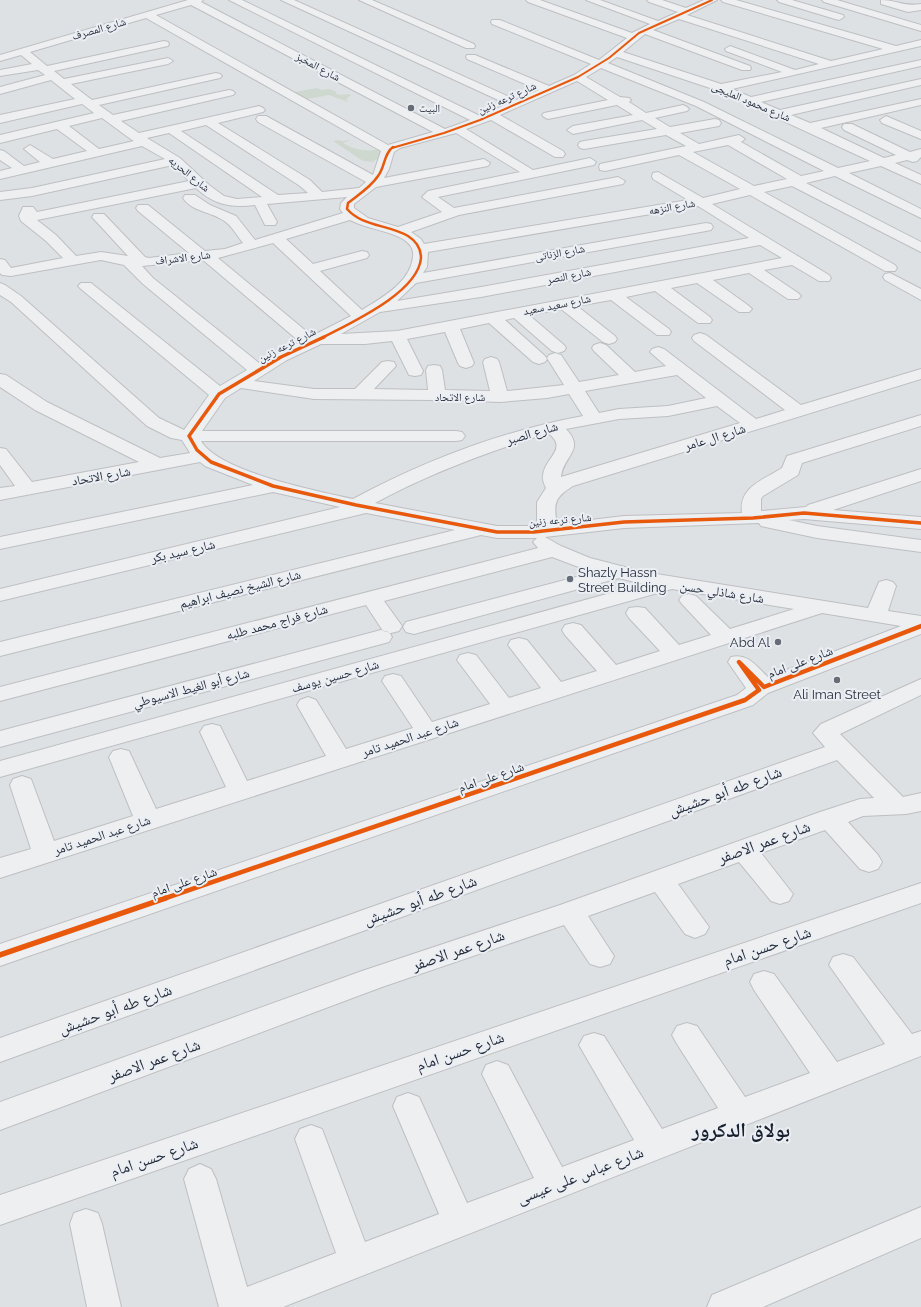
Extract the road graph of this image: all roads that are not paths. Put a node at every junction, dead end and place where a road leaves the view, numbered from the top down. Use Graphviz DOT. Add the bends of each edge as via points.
graph roads {
  1 [pos="178,0"];
  2 [pos="234,0"];
  3 [pos="286,0"];
  4 [pos="364,0"];
  5 [pos="531,0"];
  6 [pos="591,0"];
  7 [pos="652,0"];
  8 [pos="726,0"];
  9 [pos="782,0"];
  10 [pos="827,0"];
  11 [pos="879,0"];
  12 [pos="196,1"];
  13 [pos="918,8"];
  14 [pos="697,9"];
  15 [pos="576,10"];
  16 [pos="148,15"];
  17 [pos="116,17"];
  18 [pos="129,20"];
  19 [pos="848,20"];
  20 [pos="496,22"];
  21 [pos="106,26"];
  22 [pos="372,26"];
  23 [pos="921,28"];
  24 [pos="353,30"];
  25 [pos="644,31"];
  26 [pos="119,34"];
  27 [pos="72,36"];
  28 [pos="899,36"];
  29 [pos="403,40"];
  30 [pos="132,41"];
  31 [pos="86,43"];
  32 [pos="921,43"];
  33 [pos="164,44"];
  34 [pos="383,44"];
  35 [pos="40,46"];
  36 [pos="722,46"];
  37 [pos="145,48"];
  38 [pos="893,49"];
  39 [pos="22,51"];
  40 [pos="430,51"];
  41 [pos="848,51"];
  42 [pos="616,53"];
  43 [pos="2,54"];
  44 [pos="410,56"];
  45 [pos="863,56"];
  46 [pos="64,57"];
  47 [pos="469,58"];
  48 [pos="688,60"];
  49 [pos="921,63"];
  50 [pos="600,64"];
  51 [pos="770,64"];
  52 [pos="830,64"];
  53 [pos="657,68"];
  54 [pos="746,68"];
  55 [pos="438,69"];
  56 [pos="504,71"];
  57 [pos="3,73"];
  58 [pos="794,73"];
  59 [pos="50,74"];
  60 [pos="216,76"];
  61 [pos="578,77"];
  62 [pos="203,79"];
  63 [pos="695,80"];
  64 [pos="464,81"];
  65 [pos="921,82"];
  66 [pos="134,85"];
  67 [pos="168,86"];
  68 [pos="720,88"];
  69 [pos="1,90"];
  70 [pos="549,90"];
  71 [pos="669,91"];
  72 [pos="146,92"];
  73 [pos="229,93"];
  74 [pos="192,101"];
  75 [pos="618,101"];
  76 [pos="749,101"];
  77 [pos="87,102"];
  78 [pos="520,102"];
  79 [pos="921,102"];
  80 [pos="683,109"];
  81 [pos="778,114"];
  82 [pos="264,115"];
  83 [pos="548,115"];
  84 [pos="108,116"];
  85 [pos="645,117"];
  86 [pos="485,118"];
  87 [pos="0,119"];
  88 [pos="220,119"];
  89 [pos="886,120"];
  90 [pos="207,122"];
  91 [pos="715,123"];
  92 [pos="60,125"];
  93 [pos="809,127"];
  94 [pos="848,127"];
  95 [pos="170,129"];
  96 [pos="450,130"];
  97 [pos="573,130"];
  98 [pos="668,131"];
  99 [pos="73,135"];
  100 [pos="921,135"];
  101 [pos="59,138"];
  102 [pos="0,139"];
  103 [pos="140,139"];
  104 [pos="33,145"];
  105 [pos="697,148"];
  106 [pos="388,150"];
  107 [pos="681,151"];
  108 [pos="0,154"];
  109 [pos="558,154"];
  110 [pos="914,154"];
  111 [pos="99,157"];
  112 [pos="176,161"];
  113 [pos="590,162"];
  114 [pos="882,162"];
  115 [pos="921,162"];
  116 [pos="484,163"];
  117 [pos="55,167"];
  118 [pos="148,167"];
  119 [pos="605,167"];
  120 [pos="838,171"];
  121 [pos="124,172"];
  122 [pos="21,174"];
  123 [pos="531,174"];
  124 [pos="0,175"];
  125 [pos="105,176"];
  126 [pos="658,176"];
  127 [pos="921,180"];
  128 [pos="83,181"];
  129 [pos="160,181"];
  130 [pos="618,181"];
  131 [pos="796,181"];
  132 [pos="198,183"];
  133 [pos="63,185"];
  134 [pos="370,186"];
  135 [pos="42,190"];
  136 [pos="115,191"];
  137 [pos="751,191"];
  138 [pos="318,195"];
  139 [pos="547,195"];
  140 [pos="0,196"];
  141 [pos="72,198"];
  142 [pos="190,198"];
  143 [pos="274,199"];
  144 [pos="259,201"];
  145 [pos="511,202"];
  146 [pos="701,202"];
  147 [pos="0,207"];
  148 [pos="143,208"];
  149 [pos="452,213"];
  150 [pos="921,214"];
  151 [pos="352,215"];
  152 [pos="99,217"];
  153 [pos="26,218"];
  154 [pos="270,222"];
  155 [pos="585,223"];
  156 [pos="706,227"];
  157 [pos="547,229"];
  158 [pos="398,232"];
  159 [pos="276,238"];
  160 [pos="762,240"];
  161 [pos="252,246"];
  162 [pos="346,248"];
  163 [pos="921,248"];
  164 [pos="421,249"];
  165 [pos="51,251"];
  166 [pos="362,255"];
  167 [pos="204,256"];
  168 [pos="72,260"];
  169 [pos="795,260"];
  170 [pos="135,262"];
  171 [pos="305,264"];
  172 [pos="4,266"];
  173 [pos="750,268"];
  174 [pos="414,278"];
  175 [pos="700,278"];
  176 [pos="824,278"];
  177 [pos="86,286"];
  178 [pos="658,286"];
  179 [pos="0,288"];
  180 [pos="613,294"];
  181 [pos="921,294"];
  182 [pos="793,296"];
  183 [pos="564,304"];
  184 [pos="376,309"];
  185 [pos="744,309"];
  186 [pos="517,313"];
  187 [pos="361,316"];
  188 [pos="492,317"];
  189 [pos="704,320"];
  190 [pos="450,325"];
  191 [pos="663,332"];
  192 [pos="396,336"];
  193 [pos="700,338"];
  194 [pos="314,341"];
  195 [pos="658,352"];
  196 [pos="551,355"];
  197 [pos="491,362"];
  198 [pos="466,363"];
  199 [pos="388,366"];
  200 [pos="680,369"];
  201 [pos="257,370"];
  202 [pos="434,370"];
  203 [pos="415,371"];
  204 [pos="921,374"];
  205 [pos="632,378"];
  206 [pos="0,379"];
  207 [pos="239,383"];
  208 [pos="574,388"];
  209 [pos="219,394"];
  210 [pos="360,394"];
  211 [pos="500,396"];
  212 [pos="438,397"];
  213 [pos="719,400"];
  214 [pos="798,411"];
  215 [pos="594,419"];
  216 [pos="921,420"];
  217 [pos="753,425"];
  218 [pos="550,427"];
  219 [pos="189,436"];
  220 [pos="456,436"];
  221 [pos="0,453"];
  222 [pos="203,456"];
  223 [pos="159,465"];
  224 [pos="921,475"];
  225 [pos="273,486"];
  226 [pos="555,488"];
  227 [pos="28,490"];
  228 [pos="0,494"];
  229 [pos="361,506"];
  230 [pos="804,513"];
  231 [pos="753,518"];
  232 [pos="921,523"];
  233 [pos="480,530"];
  234 [pos="545,538"];
  235 [pos="0,543"];
  236 [pos="921,546"];
  237 [pos="617,572"];
  238 [pos="670,584"];
  239 [pos="886,586"];
  240 [pos="0,595"];
  241 [pos="371,598"];
  242 [pos="689,600"];
  243 [pos="821,607"];
  244 [pos="637,613"];
  245 [pos="876,615"];
  246 [pos="921,623"];
  247 [pos="414,626"];
  248 [pos="921,626"];
  249 [pos="574,630"];
  250 [pos="721,638"];
  251 [pos="519,645"];
  252 [pos="0,649"];
  253 [pos="674,653"];
  254 [pos="468,660"];
  255 [pos="739,662"];
  256 [pos="611,673"];
  257 [pos="393,681"];
  258 [pos="921,686"];
  259 [pos="556,691"];
  260 [pos="0,694"];
  261 [pos="308,705"];
  262 [pos="504,707"];
  263 [pos="212,732"];
  264 [pos="427,732"];
  265 [pos="0,739"];
  266 [pos="840,750"];
  267 [pos="121,757"];
  268 [pos="340,759"];
  269 [pos="0,770"];
  270 [pos="22,785"];
  271 [pos="240,791"];
  272 [pos="908,804"];
  273 [pos="830,818"];
  274 [pos="148,821"];
  275 [pos="743,849"];
  276 [pos="45,853"];
  277 [pos="869,862"];
  278 [pos="0,868"];
  279 [pos="660,879"];
  280 [pos="921,892"];
  281 [pos="780,894"];
  282 [pos="570,912"];
  283 [pos="695,928"];
  284 [pos="0,955"];
  285 [pos="600,956"];
  286 [pos="843,965"];
  287 [pos="764,982"];
  288 [pos="687,1035"];
  289 [pos="594,1045"];
  290 [pos="913,1046"];
  291 [pos="0,1050"];
  292 [pos="497,1074"];
  293 [pos="831,1078"];
  294 [pos="408,1106"];
  295 [pos="738,1113"];
  296 [pos="0,1116"];
  297 [pos="311,1139"];
  298 [pos="655,1146"];
  299 [pos="200,1179"];
  300 [pos="554,1185"];
  301 [pos="0,1210"];
  302 [pos="459,1222"];
  303 [pos="921,1222"];
  304 [pos="86,1224"];
  305 [pos="356,1262"];
  306 [pos="104,1307"];
  307 [pos="236,1307"];
  308 [pos="240,1307"];
  309 [pos="724,1307"];
  1 -- 17 [label="street, شارع المصرف"];
  2 -- 86 [label="street"];
  3 -- 24 [label="street"];
  4 -- 47 [label="street"];
  5 -- 25 [label="street"];
  6 -- 25 [label="street"];
  7 -- 14 [label="street"];
  8 -- 38 [label="street"];
  9 -- 19 [label="street"];
  10 -- 23 [label="street"];
  11 -- 13 [label="street" via="906,9"];
  12 -- 16 [label="street, شارع المصرف"];
  12 -- 96 [label="street, شارع المخبز"];
  14 -- 25 [label="street, شارع ترعه زنين"];
  14 -- 52 [label="street"];
  15 -- 25 [label="street"];
  16 -- 18 [label="street, شارع المصرف"];
  16 -- 106 [label="street"];
  17 -- 18 [label="street"];
  17 -- 43 [label="street, شارع المصرف" via="47,35"];
  18 -- 21 [label="street, شارع المصرف"];
  20 -- 50 [label="street"];
  21 -- 26 [label="street"];
  21 -- 27 [label="street, شارع المصرف"];
  22 -- 24 [label="street"];
  24 -- 34 [label="street"];
  25 -- 42 [label="street, شارع ترعه زنين"];
  25 -- 54 [label="street"];
  27 -- 31 [label="street"];
  27 -- 35 [label="street, شارع المصرف"];
  28 -- 32 [label="street"];
  29 -- 34 [label="street"];
  30 -- 37 [label="street"];
  32 -- 38 [label="street"];
  33 -- 37 [label="street"];
  34 -- 44 [label="street"];
  35 -- 39 [label="street, شارع المصرف"];
  35 -- 46 [label="street"];
  36 -- 51 [label="street"];
  37 -- 59 [label="street"];
  37 -- 59 [label="street" via="171,63"];
  38 -- 45 [label="street"];
  39 -- 43 [label="street, شارع المصرف"];
  39 -- 59 [label="street, شارع الحريه"];
  40 -- 44 [label="street"];
  41 -- 45 [label="street"];
  42 -- 50 [label="street, شارع ترعه زنين"];
  42 -- 53 [label="street, شارع محمود المليجى"];
  44 -- 55 [label="street"];
  45 -- 52 [label="street"];
  47 -- 55 [label="street"];
  47 -- 56 [label="street"];
  48 -- 53 [label="street"];
  49 -- 76 [label="street"];
  50 -- 61 [label="street, شارع ترعه زنين"];
  50 -- 71 [label="street"];
  51 -- 54 [label="street"];
  51 -- 58 [label="street"];
  52 -- 58 [label="street"];
  53 -- 63 [label="street, شارع محمود المليجى"];
  54 -- 63 [label="street"];
  55 -- 64 [label="street"];
  56 -- 64 [label="street"];
  56 -- 70 [label="street"];
  57 -- 59 [label="street"];
  58 -- 68 [label="street"];
  59 -- 69 [label="street"];
  59 -- 77 [label="street, شارع الحريه"];
  60 -- 62 [label="street"];
  61 -- 70 [label="street, شارع ترعه زنين"];
  61 -- 75 [label="street"];
  62 -- 67 [label="street"];
  62 -- 73 [label="street"];
  63 -- 68 [label="street, شارع محمود المليجى"];
  64 -- 78 [label="street"];
  65 -- 81 [label="street"];
  66 -- 72 [label="street"];
  67 -- 72 [label="street"];
  67 -- 74 [label="street"];
  68 -- 76 [label="street, شارع محمود المليجى"];
  70 -- 78 [label="street, شارع ترعه زنين"];
  71 -- 75 [label="street"];
  71 -- 120 [label="street"];
  72 -- 77 [label="street"];
  73 -- 74 [label="street"];
  73 -- 82 [label="street"];
  74 -- 84 [label="street"];
  74 -- 88 [label="street"];
  75 -- 83 [label="street"];
  75 -- 85 [label="street"];
  76 -- 81 [label="street, شارع محمود المليجى"];
  77 -- 84 [label="street, شارع الحريه"];
  77 -- 87 [label="street"];
  78 -- 83 [label="street"];
  78 -- 86 [label="street, شارع ترعه زنين"];
  79 -- 93 [label="street"];
  80 -- 85 [label="street"];
  81 -- 93 [label="street, شارع محمود المليجى"];
  82 -- 88 [label="street"];
  82 -- 134 [label="street"];
  83 -- 97 [label="street"];
  84 -- 92 [label="street"];
  84 -- 103 [label="street, شارع الحريه"];
  85 -- 97 [label="street"];
  85 -- 98 [label="street"];
  86 -- 96 [label="street, شارع ترعه زنين"];
  86 -- 109 [label="street"];
  88 -- 90 [label="street"];
  89 -- 100 [label="street"];
  90 -- 95 [label="street"];
  90 -- 138 [label="street" via="305,183"];
  91 -- 98 [label="street"];
  92 -- 99 [label="street"];
  92 -- 102 [label="street"];
  93 -- 114 [label="street, شارع محمود المليجى"];
  94 -- 110 [label="street"];
  95 -- 103 [label="street"];
  95 -- 143 [label="street"];
  96 -- 106 [label="street, شارع ترعه زنين" via="396,145"];
  96 -- 123 [label="street, شارع المخبز"];
  97 -- 98 [label="street" via="589,144"];
  98 -- 105 [label="street"];
  99 -- 101 [label="street"];
  99 -- 111 [label="street"];
  103 -- 111 [label="street"];
  103 -- 112 [label="street, شارع الحريه"];
  104 -- 117 [label="street"];
  105 -- 107 [label="street"];
  105 -- 131 [label="street" via="734,140"];
  106 -- 134 [label="street" via="382,172"];
  107 -- 119 [label="street"];
  107 -- 137 [label="street"];
  108 -- 122 [label="street"];
  110 -- 114 [label="street, شارع النزهه"];
  110 -- 115 [label="street"];
  111 -- 117 [label="street"];
  111 -- 121 [label="street"];
  112 -- 118 [label="street"];
  112 -- 132 [label="street, شارع الحريه"];
  113 -- 123 [label="street"];
  114 -- 120 [label="street, شارع النزهه"];
  114 -- 127 [label="street, شارع محمود المليجى"];
  116 -- 134 [label="street, شارع الحريه"];
  117 -- 122 [label="street"];
  117 -- 128 [label="street"];
  118 -- 121 [label="street"];
  118 -- 129 [label="street"];
  120 -- 131 [label="street, شارع النزهه"];
  120 -- 150 [label="street"];
  121 -- 125 [label="street"];
  122 -- 124 [label="street"];
  122 -- 135 [label="street"];
  123 -- 149 [label="street" via="433,194 430,197"];
  125 -- 128 [label="street"];
  125 -- 136 [label="street"];
  126 -- 146 [label="street"];
  128 -- 133 [label="street"];
  130 -- 139 [label="street"];
  131 -- 137 [label="street, شارع النزهه"];
  131 -- 163 [label="street"];
  132 -- 144 [label="street, شارع الحريه" via="226,203"];
  132 -- 153 [label="street"];
  133 -- 135 [label="street"];
  133 -- 141 [label="street"];
  134 -- 138 [label="street, شارع الحريه"];
  134 -- 151 [label="street" via="348,202 347,209"];
  135 -- 140 [label="street"];
  137 -- 146 [label="street, شارع النزهه"];
  137 -- 181 [label="street"];
  138 -- 143 [label="street, شارع الحريه"];
  139 -- 145 [label="street"];
  139 -- 155 [label="street"];
  142 -- 161 [label="street" via="205,208 231,219"];
  143 -- 144 [label="street, شارع الحريه"];
  144 -- 154 [label="street"];
  145 -- 149 [label="street"];
  145 -- 157 [label="street"];
  146 -- 155 [label="street, شارع النزهه"];
  146 -- 160 [label="street"];
  147 -- 153 [label="street" via="17,202 30,212"];
  148 -- 167 [label="street"];
  149 -- 158 [label="street"];
  151 -- 158 [label="street"];
  151 -- 159 [label="street, شارع الاشراف"];
  152 -- 170 [label="street"];
  153 -- 168 [label="street" via="51,238"];
  155 -- 157 [label="street, شارع النزهه"];
  156 -- 174 [label="street, شارع الزناتى"];
  157 -- 164 [label="street, شارع النزهه"];
  158 -- 164 [label="street" via="417,243"];
  159 -- 161 [label="street, شارع الاشراف"];
  159 -- 171 [label="street"];
  160 -- 169 [label="street"];
  160 -- 184 [label="street, شارع النصر"];
  161 -- 167 [label="street, شارع الاشراف"];
  162 -- 171 [label="street"];
  164 -- 174 [label="street, شارع ترعه زنين" via="419,269"];
  165 -- 172 [label="street"];
  166 -- 171 [label="street"];
  167 -- 170 [label="street, شارع الاشراف"];
  167 -- 194 [label="street"];
  168 -- 170 [label="street, شارع الاشراف" via="101,256"];
  168 -- 172 [label="street, شارع الاشراف"];
  169 -- 173 [label="street, شارع سعيد سعيد"];
  169 -- 176 [label="street"];
  170 -- 201 [label="street" via="148,281"];
  171 -- 187 [label="street"];
  173 -- 175 [label="street, شارع سعيد سعيد"];
  173 -- 182 [label="street"];
  174 -- 184 [label="street, شارع ترعه زنين" via="404,289"];
  175 -- 178 [label="street, شارع سعيد سعيد"];
  175 -- 185 [label="street"];
  177 -- 209 [label="street"];
  178 -- 180 [label="street, شارع سعيد سعيد"];
  178 -- 189 [label="street"];
  179 -- 219 [label="street" via="153,422 177,434"];
  180 -- 183 [label="street, شارع سعيد سعيد"];
  180 -- 191 [label="street"];
  183 -- 186 [label="street, شارع سعيد سعيد"];
  183 -- 205 [label="street" via="604,343"];
  184 -- 187 [label="street, شارع ترعه زنين"];
  186 -- 188 [label="street, شارع سعيد سعيد"];
  186 -- 196 [label="street"];
  187 -- 194 [label="street, شارع ترعه زنين"];
  188 -- 190 [label="street, شارع سعيد سعيد"];
  188 -- 196 [label="street"];
  190 -- 192 [label="street, شارع سعيد سعيد"];
  190 -- 198 [label="street"];
  192 -- 194 [label="street, شارع سعيد سعيد"];
  192 -- 203 [label="street"];
  193 -- 214 [label="street"];
  194 -- 201 [label="street, شارع ترعه زنين"];
  195 -- 200 [label="street"];
  196 -- 208 [label="street"];
  197 -- 211 [label="street"];
  199 -- 210 [label="street"];
  200 -- 205 [label="street, شارع الاتحاد"];
  200 -- 213 [label="street"];
  201 -- 207 [label="street, شارع ترعه زنين"];
  202 -- 212 [label="street"];
  204 -- 214 [label="street, شارع ال عامر"];
  205 -- 208 [label="street, شارع الاتحاد"];
  206 -- 223 [label="street" via="41,406"];
  207 -- 209 [label="street, شارع ترعه زنين"];
  207 -- 210 [label="street, شارع الاتحاد" via="291,392"];
  208 -- 211 [label="street, شارع الاتحاد" via="528,396"];
  208 -- 215 [label="street"];
  209 -- 219 [label="street, شارع ترعه زنين"];
  210 -- 212 [label="street, شارع الاتحاد"];
  211 -- 212 [label="street, شارع الاتحاد"];
  213 -- 215 [label="street, شارع الصبر" via="660,412 619,414"];
  213 -- 217 [label="street"];
  214 -- 217 [label="street, شارع ال عامر"];
  215 -- 218 [label="street, شارع الصبر"];
  216 -- 231 [label="street" via="793,460 791,471 756,491 750,504"];
  217 -- 226 [label="street, شارع ال عامر" via="566,482"];
  218 -- 226 [label="street" via="560,433 567,448 555,465 552,477"];
  218 -- 229 [label="street, شارع الصبر" via="453,459 403,480"];
  219 -- 220 [label="street"];
  219 -- 222 [label="street, شارع ترعه زنين"];
  221 -- 227 [label="street"];
  222 -- 223 [label="street, شارع الاتحاد"];
  222 -- 225 [label="street, شارع ترعه زنين" via="221,468"];
  223 -- 227 [label="street, شارع الاتحاد"];
  224 -- 230 [label="street"];
  225 -- 229 [label="street, شارع ترعه زنين"];
  225 -- 235 [label="street"];
  226 -- 234 [label="street" via="544,504"];
  227 -- 228 [label="street, شارع الاتحاد"];
  229 -- 233 [label="street, شارع ترعه زنين"];
  229 -- 240 [label="street, شارع سيد بكر"];
  230 -- 231 [label="street, شارع ترعه زنين"];
  230 -- 232 [label="street, شارع ترعه زنين"];
  231 -- 234 [label="street, شارع ترعه زنين" via="654,520"];
  231 -- 236 [label="street, شارع ترعه زنين" via="817,532"];
  233 -- 234 [label="street, شارع ترعه زنين"];
  233 -- 252 [label="street, شارع الشيخ نصيف ابراهيم"];
  234 -- 237 [label="street, شارع شاذلي حسن"];
  234 -- 241 [label="street, شارع فراج محمد طلبه"];
  237 -- 238 [label="street, شارع شاذلي حسن"];
  237 -- 247 [label="street"];
  238 -- 243 [label="street, شارع شاذلي حسن"];
  238 -- 269 [label="street, شارع حسين يوسف"];
  239 -- 245 [label="street"];
  241 -- 260 [label="street, شارع فراج محمد طلبه"];
  241 -- 265 [label="street, شارع أبو الغيط الاسيوطي" via="386,632"];
  242 -- 250 [label="street"];
  243 -- 245 [label="street, شارع شاذلي حسن"];
  243 -- 250 [label="street, شارع عبد الحميد تامر"];
  244 -- 253 [label="street"];
  245 -- 246 [label="street, شارع شاذلي حسن"];
  248 -- 255 [label="street, شارع على امام" via="764,687"];
  249 -- 256 [label="street"];
  250 -- 253 [label="street, شارع عبد الحميد تامر"];
  250 -- 255 [label="street"];
  251 -- 259 [label="street"];
  253 -- 256 [label="street, شارع عبد الحميد تامر"];
  254 -- 262 [label="street"];
  255 -- 284 [label="street, شارع على امام" via="759,690 745,700"];
  256 -- 259 [label="street, شارع عبد الحميد تامر"];
  257 -- 264 [label="street"];
  258 -- 266 [label="street" via="827,731 826,735"];
  259 -- 262 [label="street, شارع عبد الحميد تامر"];
  261 -- 268 [label="street"];
  262 -- 264 [label="street, شارع عبد الحميد تامر"];
  263 -- 271 [label="street"];
  264 -- 268 [label="street, شارع عبد الحميد تامر"];
  266 -- 272 [label="street"];
  266 -- 291 [label="street, شارع طه أبو حشيش"];
  267 -- 274 [label="street"];
  268 -- 271 [label="street, شارع عبد الحميد تامر"];
  270 -- 276 [label="street"];
  271 -- 274 [label="street, شارع عبد الحميد تامر"];
  272 -- 273 [label="street, شارع عمر الاصفر" via="871,805"];
  273 -- 275 [label="street, شارع عمر الاصفر"];
  273 -- 277 [label="street"];
  274 -- 276 [label="street, شارع عبد الحميد تامر"];
  275 -- 279 [label="street, شارع عمر الاصفر"];
  275 -- 281 [label="street"];
  276 -- 278 [label="street, شارع عبد الحميد تامر"];
  279 -- 282 [label="street, شارع عمر الاصفر"];
  279 -- 283 [label="street"];
  280 -- 301 [label="street, شارع حسن امام"];
  282 -- 285 [label="street"];
  282 -- 296 [label="street, شارع عمر الاصفر" via="372,979"];
  286 -- 290 [label="street"];
  287 -- 293 [label="street"];
  288 -- 295 [label="street"];
  289 -- 298 [label="street"];
  290 -- 293 [label="street, شارع عباس على عيسى"];
  292 -- 300 [label="street"];
  293 -- 295 [label="street, شارع عباس على عيسى"];
  294 -- 302 [label="street"];
  295 -- 298 [label="street, شارع عباس على عيسى"];
  297 -- 305 [label="street"];
  298 -- 300 [label="street, شارع عباس على عيسى"];
  299 -- 307 [label="street"];
  300 -- 302 [label="street, شارع عباس على عيسى"];
  302 -- 305 [label="street, شارع عباس على عيسى"];
  303 -- 309 [label="street"];
  304 -- 306 [label="street"];
  305 -- 308 [label="street, شارع عباس على عيسى"];
}
